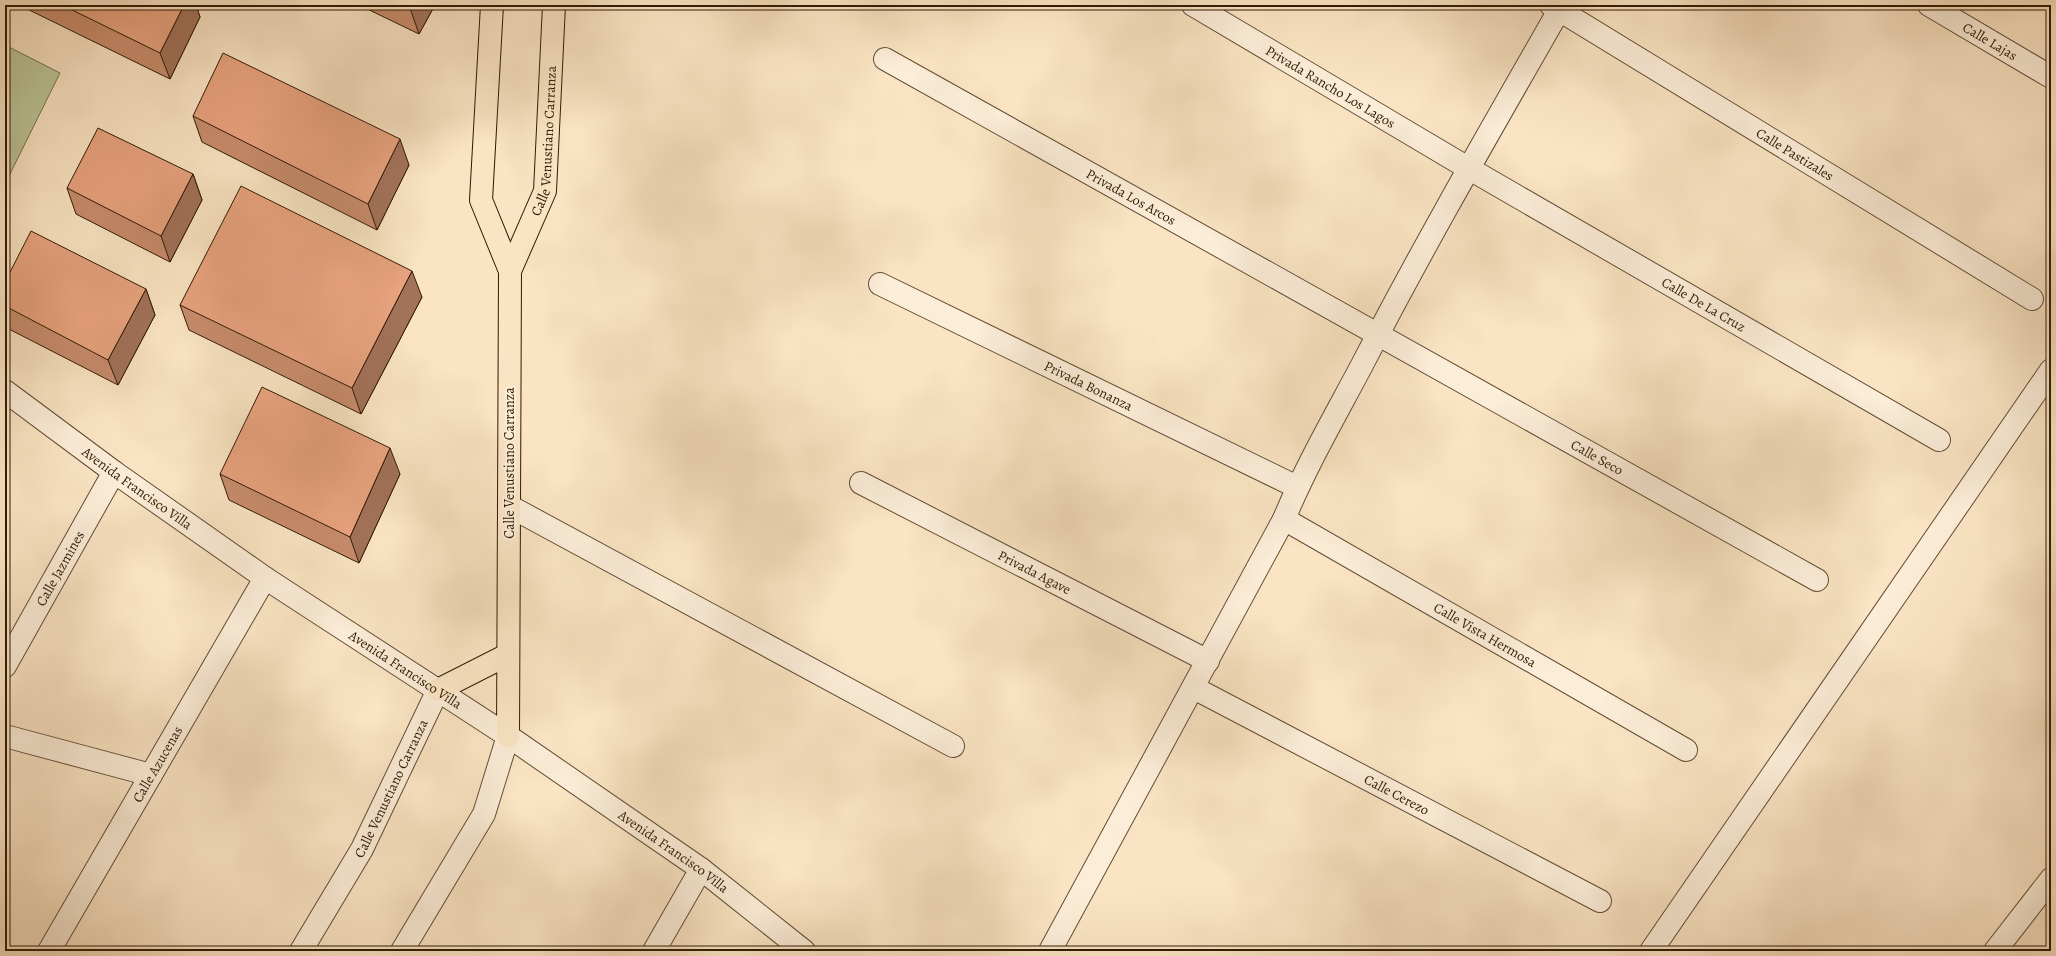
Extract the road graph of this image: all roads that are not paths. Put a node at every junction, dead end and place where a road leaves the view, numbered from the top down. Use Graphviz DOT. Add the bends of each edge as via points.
graph roads {
  1 [pos="492,5"];
  2 [pos="554,5"];
  3 [pos="1193,5"];
  4 [pos="1928,5"];
  5 [pos="1557,7"];
  6 [pos="885,59"];
  7 [pos="2051,77"];
  8 [pos="1468,168"];
  9 [pos="510,271"];
  10 [pos="880,284"];
  11 [pos="2032,299"];
  12 [pos="1377,334"];
  13 [pos="2051,370"];
  14 [pos="5,391"];
  15 [pos="1939,440"];
  16 [pos="114,472"];
  17 [pos="860,483"];
  18 [pos="1297,487"];
  19 [pos="509,506"];
  20 [pos="1284,519"];
  21 [pos="265,578"];
  22 [pos="1817,580"];
  23 [pos="507,655"];
  24 [pos="1208,661"];
  25 [pos="5,666"];
  26 [pos="1194,688"];
  27 [pos="438,690"];
  28 [pos="5,736"];
  29 [pos="508,736"];
  30 [pos="953,746"];
  31 [pos="1686,750"];
  32 [pos="151,775"];
  33 [pos="701,869"];
  34 [pos="2051,879"];
  35 [pos="1600,901"];
  36 [pos="49,951"];
  37 [pos="301,951"];
  38 [pos="402,951"];
  39 [pos="654,951"];
  40 [pos="804,951"];
  41 [pos="1050,951"];
  42 [pos="1651,951"];
  43 [pos="1995,951"];
  1 -- 9 [label="main road, Calle Venustiano Carranza" via="481,200"];
  2 -- 9 [label="main road, Calle Venustiano Carranza" via="545,191"];
  3 -- 8 [label="street, Privada Rancho Los Lagos"];
  4 -- 7 [label="street, Calle Lajas"];
  5 -- 8 [label="street"];
  5 -- 11 [label="street, Calle Pastizales"];
  6 -- 12 [label="street, Privada Los Arcos"];
  8 -- 12 [label="street"];
  8 -- 15 [label="street, Calle De La Cruz"];
  9 -- 19 [label="main road, Calle Venustiano Carranza"];
  10 -- 18 [label="street, Privada Bonanza"];
  12 -- 18 [label="street"];
  12 -- 22 [label="street, Calle Seco"];
  13 -- 42 [label="street"];
  14 -- 16 [label="street, Avenida Francisco Villa"];
  16 -- 21 [label="street, Avenida Francisco Villa"];
  16 -- 25 [label="street, Calle Jazmines"];
  17 -- 24 [label="street, Privada Agave"];
  18 -- 20 [label="street"];
  19 -- 23 [label="main road, Calle Venustiano Carranza"];
  19 -- 30 [label="street"];
  20 -- 24 [label="street"];
  20 -- 31 [label="street, Calle Vista Hermosa"];
  21 -- 27 [label="street, Avenida Francisco Villa"];
  21 -- 32 [label="street, Calle Azucenas"];
  23 -- 27 [label="main road"];
  23 -- 29 [label="main road, Calle Venustiano Carranza"];
  24 -- 26 [label="street"];
  26 -- 35 [label="street, Calle Cerezo"];
  26 -- 41 [label="street"];
  27 -- 29 [label="street, Avenida Francisco Villa"];
  27 -- 37 [label="street, Calle Venustiano Carranza" via="362,849"];
  28 -- 32 [label="street"];
  29 -- 33 [label="street, Avenida Francisco Villa"];
  29 -- 38 [label="street, Calle Venustiano Carranza" via="484,814"];
  32 -- 36 [label="street, Calle Azucenas"];
  33 -- 39 [label="street"];
  33 -- 40 [label="street, Avenida Francisco Villa"];
  34 -- 43 [label="street"];
}
